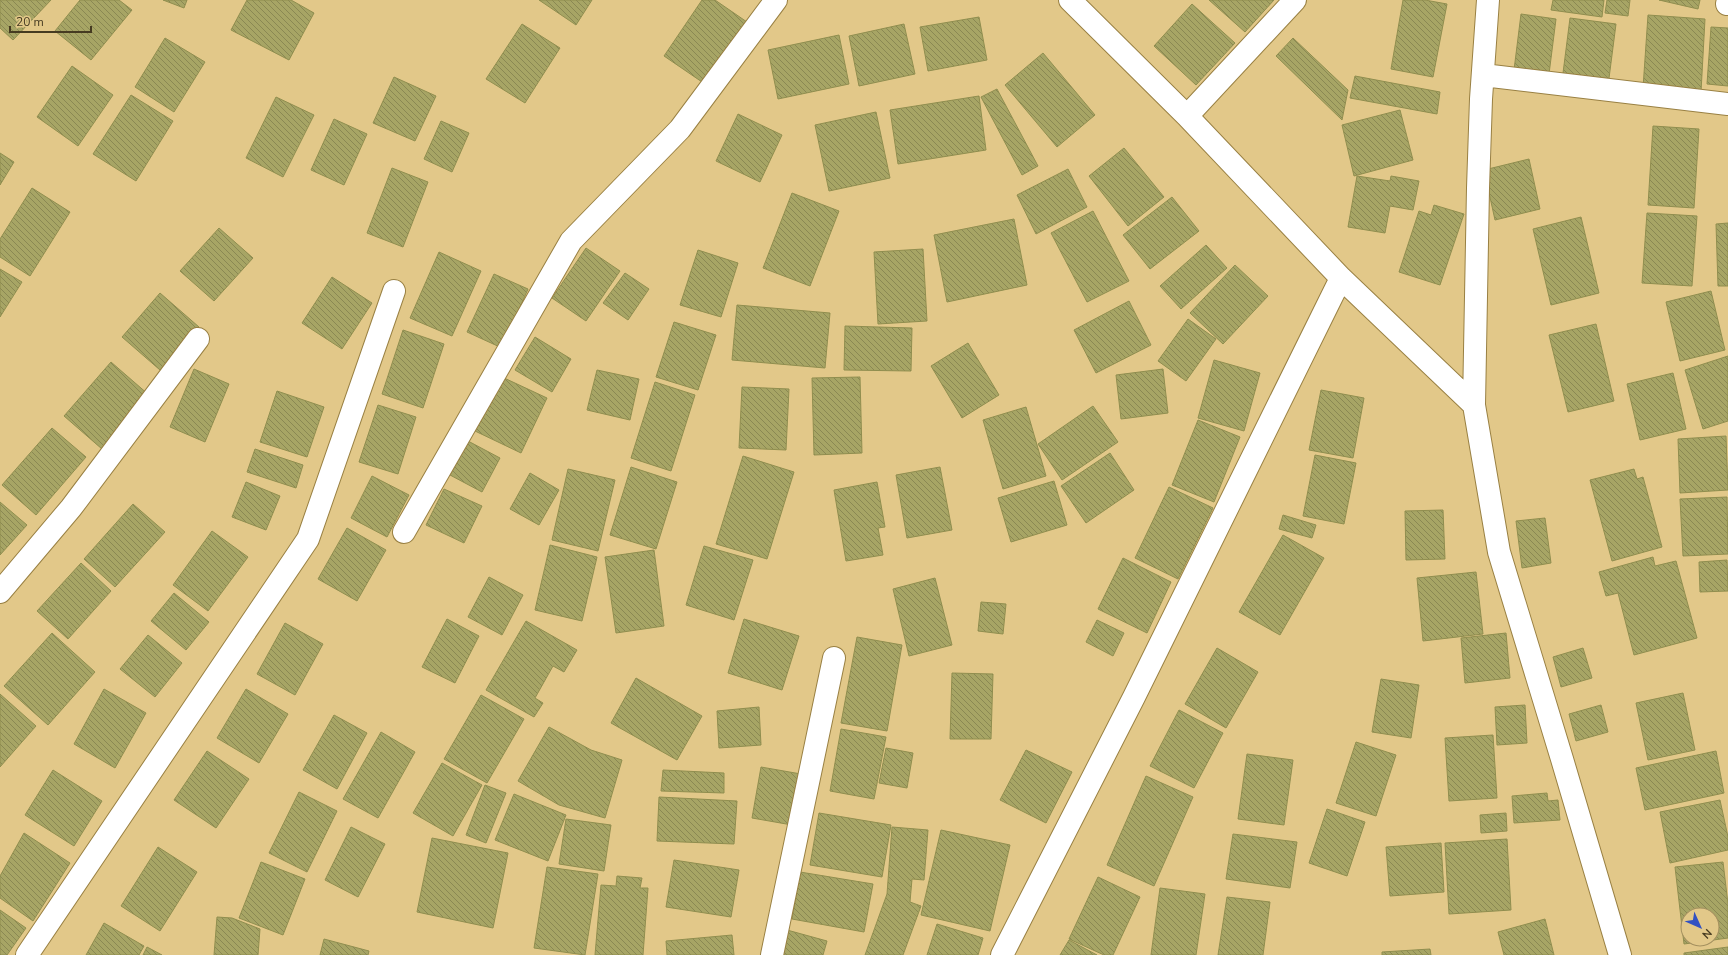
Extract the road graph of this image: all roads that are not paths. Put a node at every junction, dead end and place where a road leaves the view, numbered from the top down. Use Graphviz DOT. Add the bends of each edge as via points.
graph roads {
  1 [pos="1070,0"];
  2 [pos="1295,0"];
  3 [pos="1488,0"];
  4 [pos="774,1"];
  5 [pos="1483,75"];
  6 [pos="1728,104"];
  7 [pos="1187,116"];
  8 [pos="1340,278"];
  9 [pos="394,291"];
  10 [pos="198,340"];
  11 [pos="1474,404"];
  12 [pos="404,532"];
  13 [pos="0,592"];
  14 [pos="834,658"];
  15 [pos="27,955"];
  16 [pos="772,955"];
  17 [pos="1002,955"];
  18 [pos="1620,955"];
  1 -- 7 [label="street"];
  2 -- 7 [label="street"];
  3 -- 5 [label="street"];
  4 -- 12 [label="street" via="680,129 571,241"];
  5 -- 6 [label="street"];
  5 -- 11 [label="street"];
  7 -- 8 [label="street"];
  8 -- 11 [label="street"];
  8 -- 17 [label="street" via="1141,683"];
  9 -- 15 [label="street" via="308,539"];
  10 -- 13 [label="street" via="71,508"];
  11 -- 18 [label="street" via="1499,552"];
  14 -- 16 [label="street"];
}
